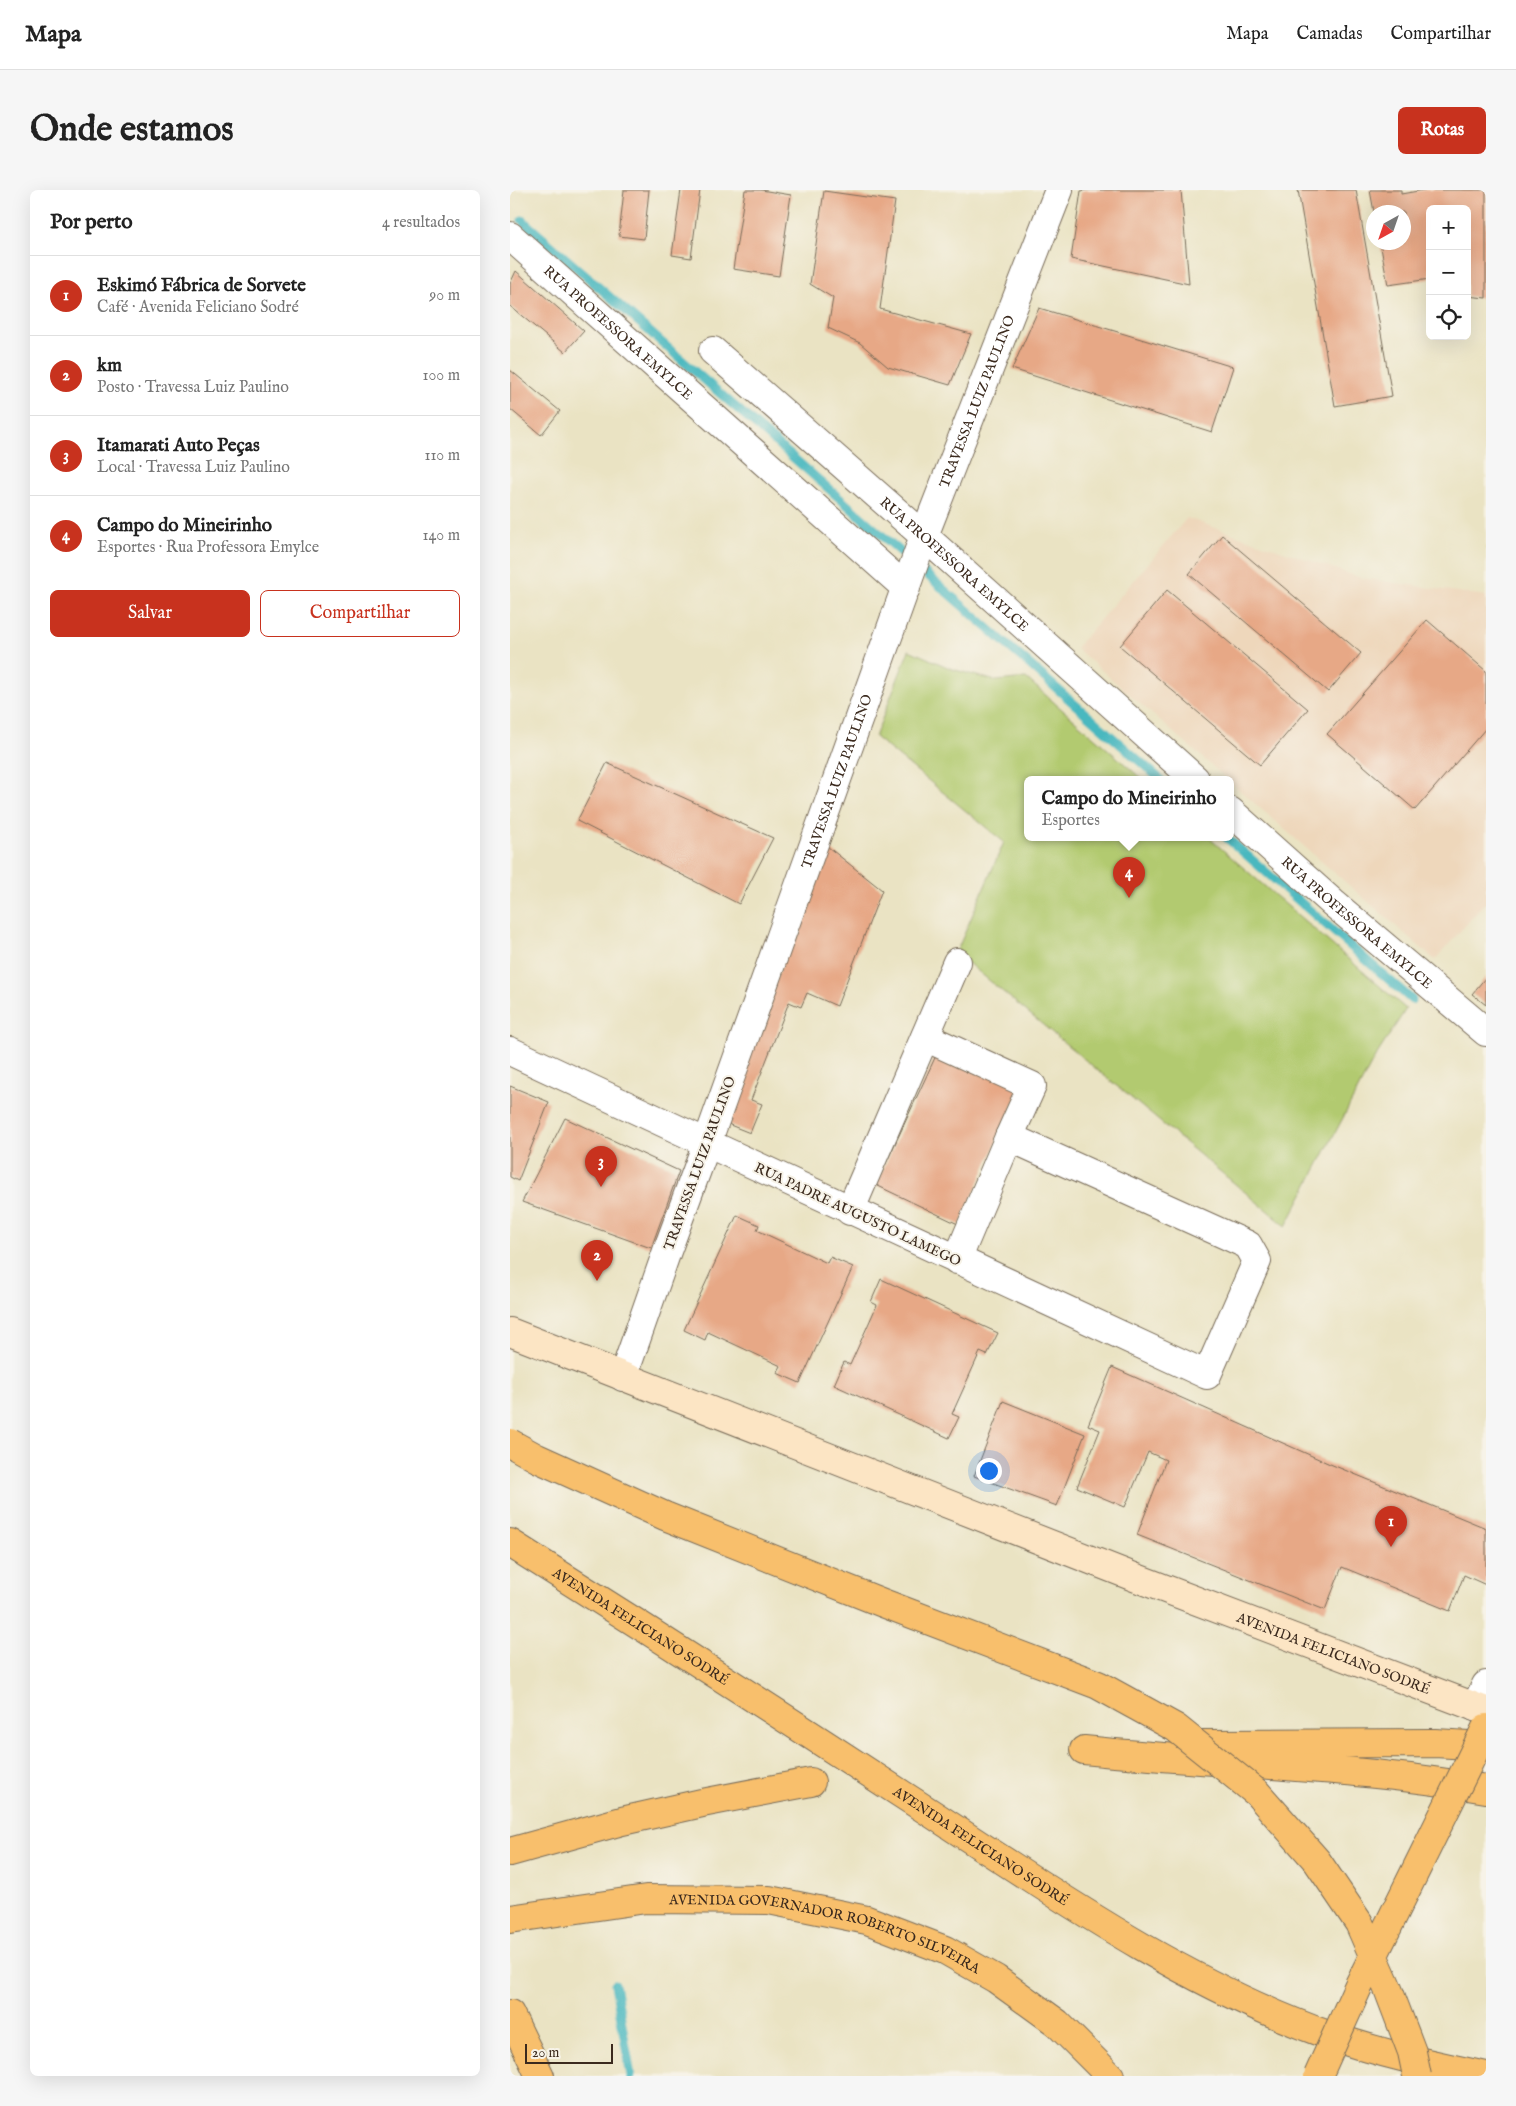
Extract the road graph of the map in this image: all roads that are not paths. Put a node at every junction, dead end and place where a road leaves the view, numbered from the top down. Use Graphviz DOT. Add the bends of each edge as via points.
graph roads {
  1 [pos="1059,190"];
  2 [pos="510,236"];
  3 [pos="713,351"];
  4 [pos="924,536"];
  5 [pos="906,588"];
  6 [pos="1192,776"];
  7 [pos="1234,815"];
  8 [pos="957,962"];
  9 [pos="1486,1032"];
  10 [pos="925,1037"];
  11 [pos="510,1051"];
  12 [pos="1009,1137"];
  13 [pos="707,1143"];
  14 [pos="850,1211"];
  15 [pos="957,1260"];
  16 [pos="510,1332"];
  17 [pos="623,1377"];
  18 [pos="510,1443"];
  19 [pos="510,1543"];
  20 [pos="1483,1708"];
  21 [pos="1486,1746"];
  22 [pos="811,1782"];
  23 [pos="1486,1790"];
  24 [pos="510,1852"];
  25 [pos="510,1919"];
  26 [pos="510,2014"];
  27 [pos="1108,2073"];
  28 [pos="540,2076"];
  29 [pos="1318,2076"];
  30 [pos="1417,2076"];
  31 [pos="1486,2076"];
  1 -- 4 [label="street, TRAVESSA LUIZ PAULINO"];
  2 -- 5 [label="street, RUA PROFESSORA EMYLCE"];
  3 -- 4 [label="street, RUA PROFESSORA EMYLCE"];
  4 -- 5 [label="street, TRAVESSA LUIZ PAULINO"];
  4 -- 6 [label="street, RUA PROFESSORA EMYLCE"];
  5 -- 13 [label="street, TRAVESSA LUIZ PAULINO"];
  7 -- 9 [label="street, RUA PROFESSORA EMYLCE"];
  8 -- 10 [label="street"];
  10 -- 12 [label="street" via="1032,1086"];
  10 -- 14 [label="street"];
  11 -- 13 [label="street, RUA PADRE AUGUSTO LAMEGO"];
  12 -- 15 [label="street"];
  12 -- 15 [label="street, RUA PADRE AUGUSTO LAMEGO" via="1248,1245 1257,1261 1207,1375"];
  13 -- 14 [label="street, RUA PADRE AUGUSTO LAMEGO"];
  13 -- 17 [label="street, TRAVESSA LUIZ PAULINO"];
  14 -- 15 [label="street, RUA PADRE AUGUSTO LAMEGO"];
  16 -- 17 [label="main road, AVENIDA FELICIANO SODRÉ"];
  17 -- 20 [label="main road, AVENIDA FELICIANO SODRÉ" via="1147,1582"];
  18 -- 30 [label="main road, bridge" via="665,1516 1098,1685 1176,1728 1257,1793 1317,1861 1359,1923 1395,2007 1412,2052"];
  19 -- 31 [label="main road, AVENIDA FELICIANO SODRÉ" via="1033,1879 1195,1975 1330,2036"];
  20 -- 29 [label="main road, bridge"];
  21 -- 23 [label="main road" via="1217,1743 1084,1750 1377,1774"];
  22 -- 24 [label="main road" via="631,1819"];
  25 -- 27 [label="main road, AVENIDA GOVERNADOR ROBERTO SILVEIRA" via="646,1899 769,1900 867,1920 945,1950 996,1979 1057,2023"];
  26 -- 28 [label="main road"];
}
